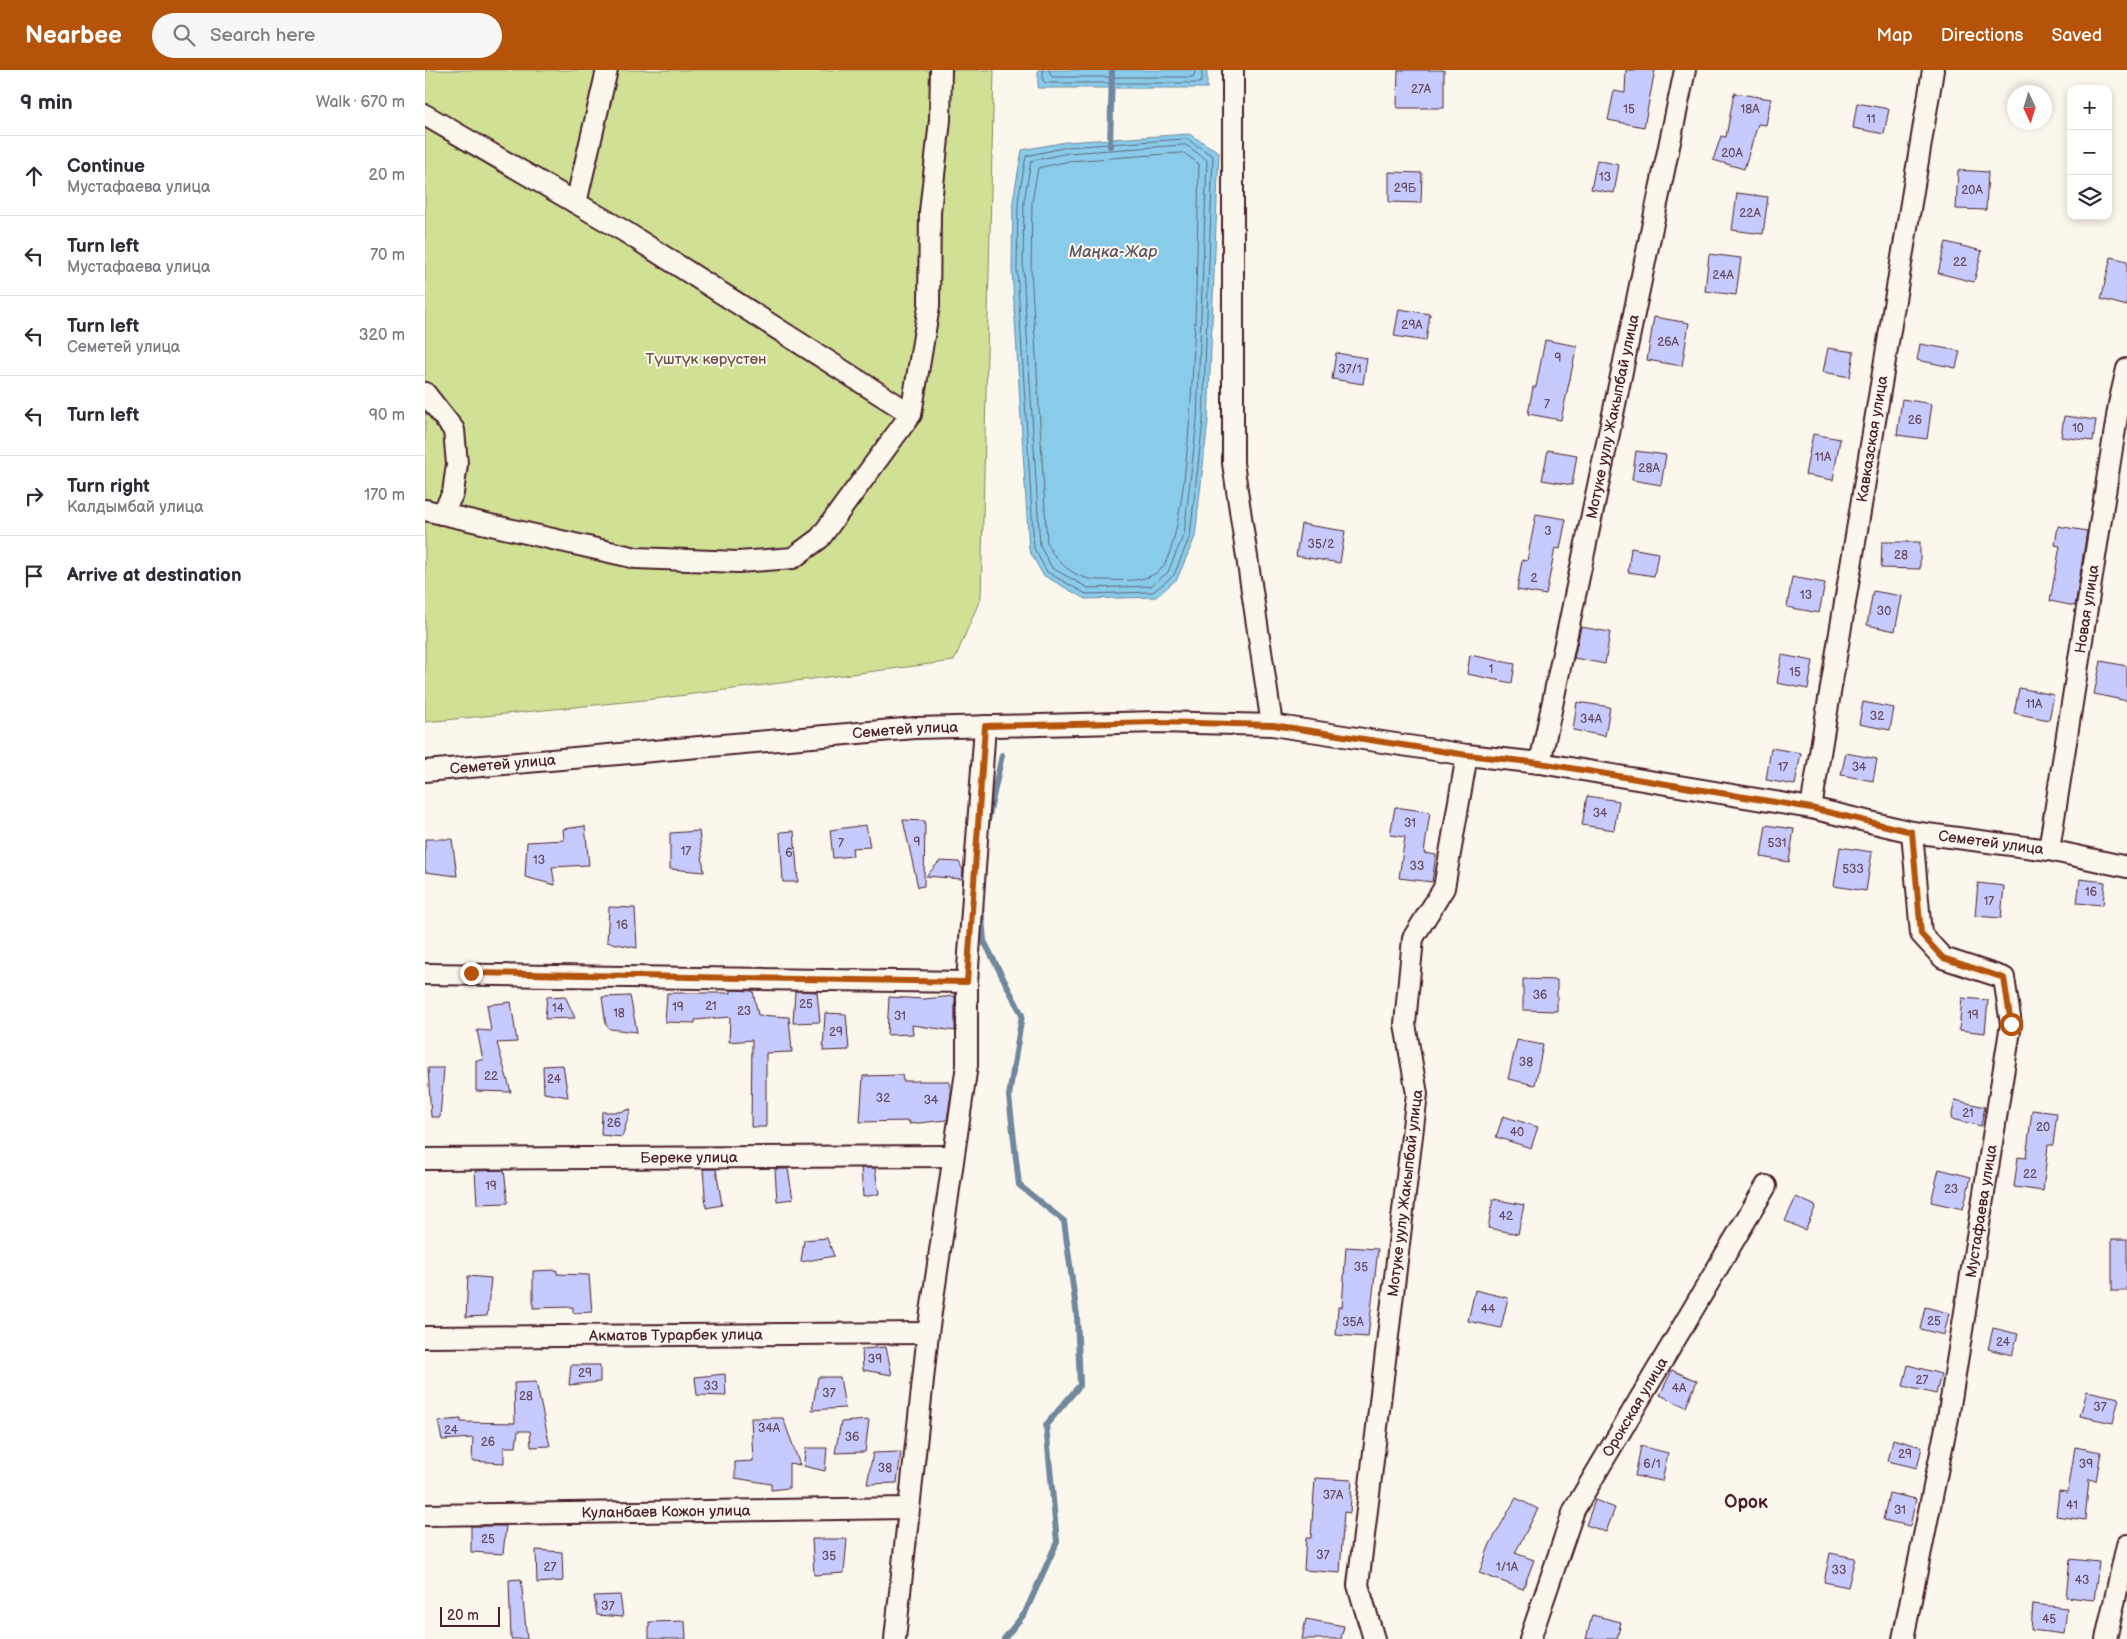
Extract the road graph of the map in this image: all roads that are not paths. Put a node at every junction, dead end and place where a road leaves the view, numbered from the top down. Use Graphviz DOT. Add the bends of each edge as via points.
graph roads {
  1 [pos="607,70"];
  2 [pos="941,70"];
  3 [pos="1233,70"];
  4 [pos="1685,70"];
  5 [pos="1933,70"];
  6 [pos="425,115"];
  7 [pos="577,203"];
  8 [pos="2127,369"];
  9 [pos="425,393"];
  10 [pos="911,414"];
  11 [pos="433,512"];
  12 [pos="1273,725"];
  13 [pos="985,726"];
  14 [pos="1467,755"];
  15 [pos="1540,763"];
  16 [pos="425,771"];
  17 [pos="1811,808"];
  18 [pos="1912,832"];
  19 [pos="2049,850"];
  20 [pos="2127,867"];
  21 [pos="425,974"];
  22 [pos="967,982"];
  23 [pos="953,1156"];
  24 [pos="425,1159"];
  25 [pos="1766,1186"];
  26 [pos="928,1333"];
  27 [pos="425,1337"];
  28 [pos="908,1508"];
  29 [pos="425,1515"];
  30 [pos="2127,1545"];
  31 [pos="895,1639"];
  32 [pos="1374,1639"];
  33 [pos="1530,1639"];
  34 [pos="1903,1639"];
  35 [pos="2106,1639"];
  1 -- 7 [label="street"];
  2 -- 10 [label="street" via="940,120 931,212 929,306"];
  3 -- 12 [label="street" via="1233,463"];
  4 -- 15 [label="street, Мотуке уулу Жакыпбай улица"];
  5 -- 17 [label="street, Кавказская улица"];
  6 -- 7 [label="street"];
  7 -- 10 [label="street"];
  8 -- 19 [label="street, Новая улица"];
  9 -- 11 [label="street" via="454,430 457,464 453,493"];
  10 -- 11 [label="street" via="820,538 793,558 738,562 636,558"];
  12 -- 13 [label="street, Семетей улица" via="1158,722"];
  12 -- 14 [label="street, Семетей улица"];
  13 -- 16 [label="street, Семетей улица" via="915,728"];
  13 -- 22 [label="street"];
  14 -- 15 [label="street, Семетей улица"];
  14 -- 32 [label="street, Мотуке уулу Жакыпбай улица" via="1445,888 1413,938 1405,1024 1417,1094 1358,1585"];
  15 -- 17 [label="street, Семетей улица"];
  17 -- 18 [label="street, Семетей улица"];
  18 -- 19 [label="street, Семетей улица"];
  18 -- 34 [label="street, Мустафаева улица" via="1921,934 1943,958 2004,978 2011,1024 1948,1418"];
  19 -- 20 [label="street, Семетей улица"];
  21 -- 22 [label="street"];
  22 -- 23 [label="street" via="967,1065"];
  23 -- 24 [label="street, Береке улица"];
  23 -- 26 [label="street"];
  25 -- 33 [label="street, Орокская улица" via="1574,1510"];
  26 -- 27 [label="street, Акматов Турарбек улица"];
  26 -- 28 [label="street"];
  28 -- 29 [label="street, Куланбаев Кожон улица"];
  28 -- 31 [label="street"];
  30 -- 35 [label="street"];
}
